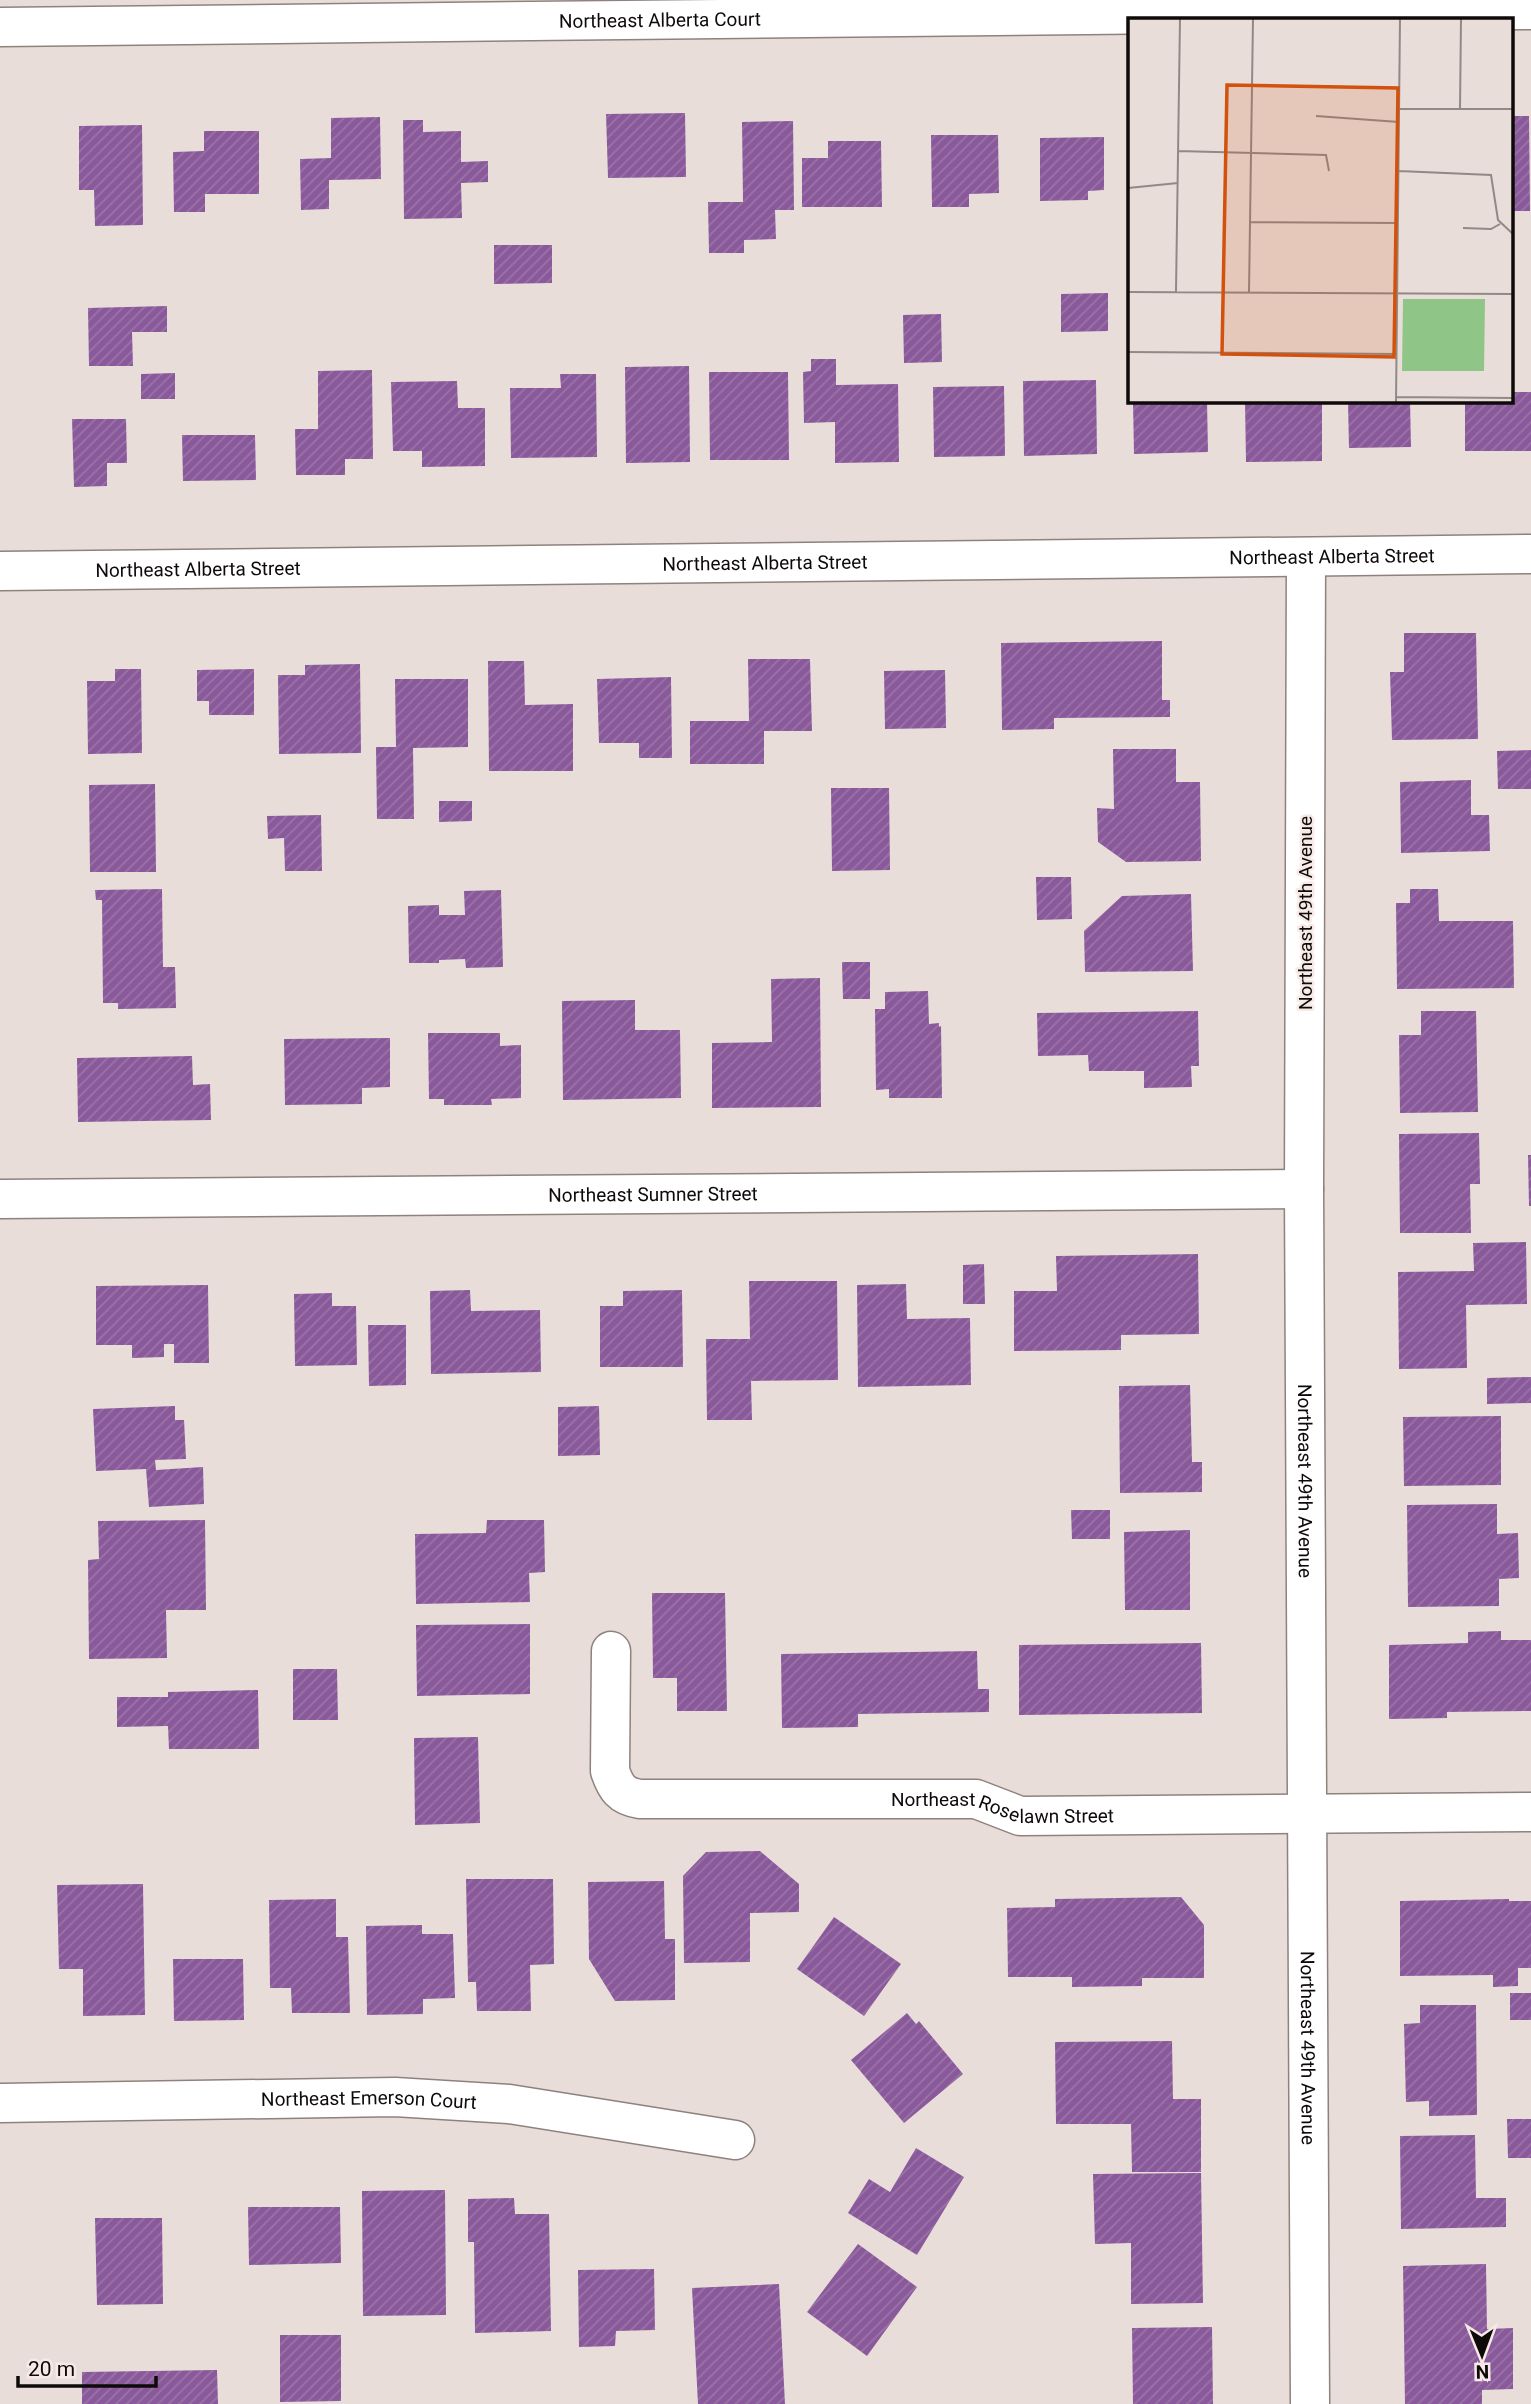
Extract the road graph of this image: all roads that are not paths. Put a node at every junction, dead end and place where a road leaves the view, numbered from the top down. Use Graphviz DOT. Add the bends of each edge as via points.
graph roads {
  1 [pos="1531,10"];
  2 [pos="0,27"];
  3 [pos="1531,554"];
  4 [pos="1306,557"];
  5 [pos="0,571"];
  6 [pos="1304,1189"];
  7 [pos="0,1199"];
  8 [pos="611,1651"];
  9 [pos="1531,1812"];
  10 [pos="1308,1814"];
  11 [pos="0,2103"];
  12 [pos="735,2140"];
  13 [pos="1310,2404"];
  1 -- 2 [label="street, Northeast Alberta Court"];
  3 -- 4 [label="street, Northeast Alberta Street"];
  4 -- 5 [label="street, Northeast Alberta Street"];
  4 -- 6 [label="street, Northeast 49th Avenue"];
  6 -- 7 [label="street, Northeast Sumner Street"];
  6 -- 10 [label="street, Northeast 49th Avenue"];
  8 -- 10 [label="street, Northeast Roselawn Street" via="610,1771 615,1787 625,1796 976,1800 1020,1816"];
  9 -- 10 [label="street, Northeast Roselawn Street"];
  10 -- 13 [label="street, Northeast 49th Avenue"];
  11 -- 12 [label="street, Northeast Emerson Court" via="395,2097 509,2104"];
}
